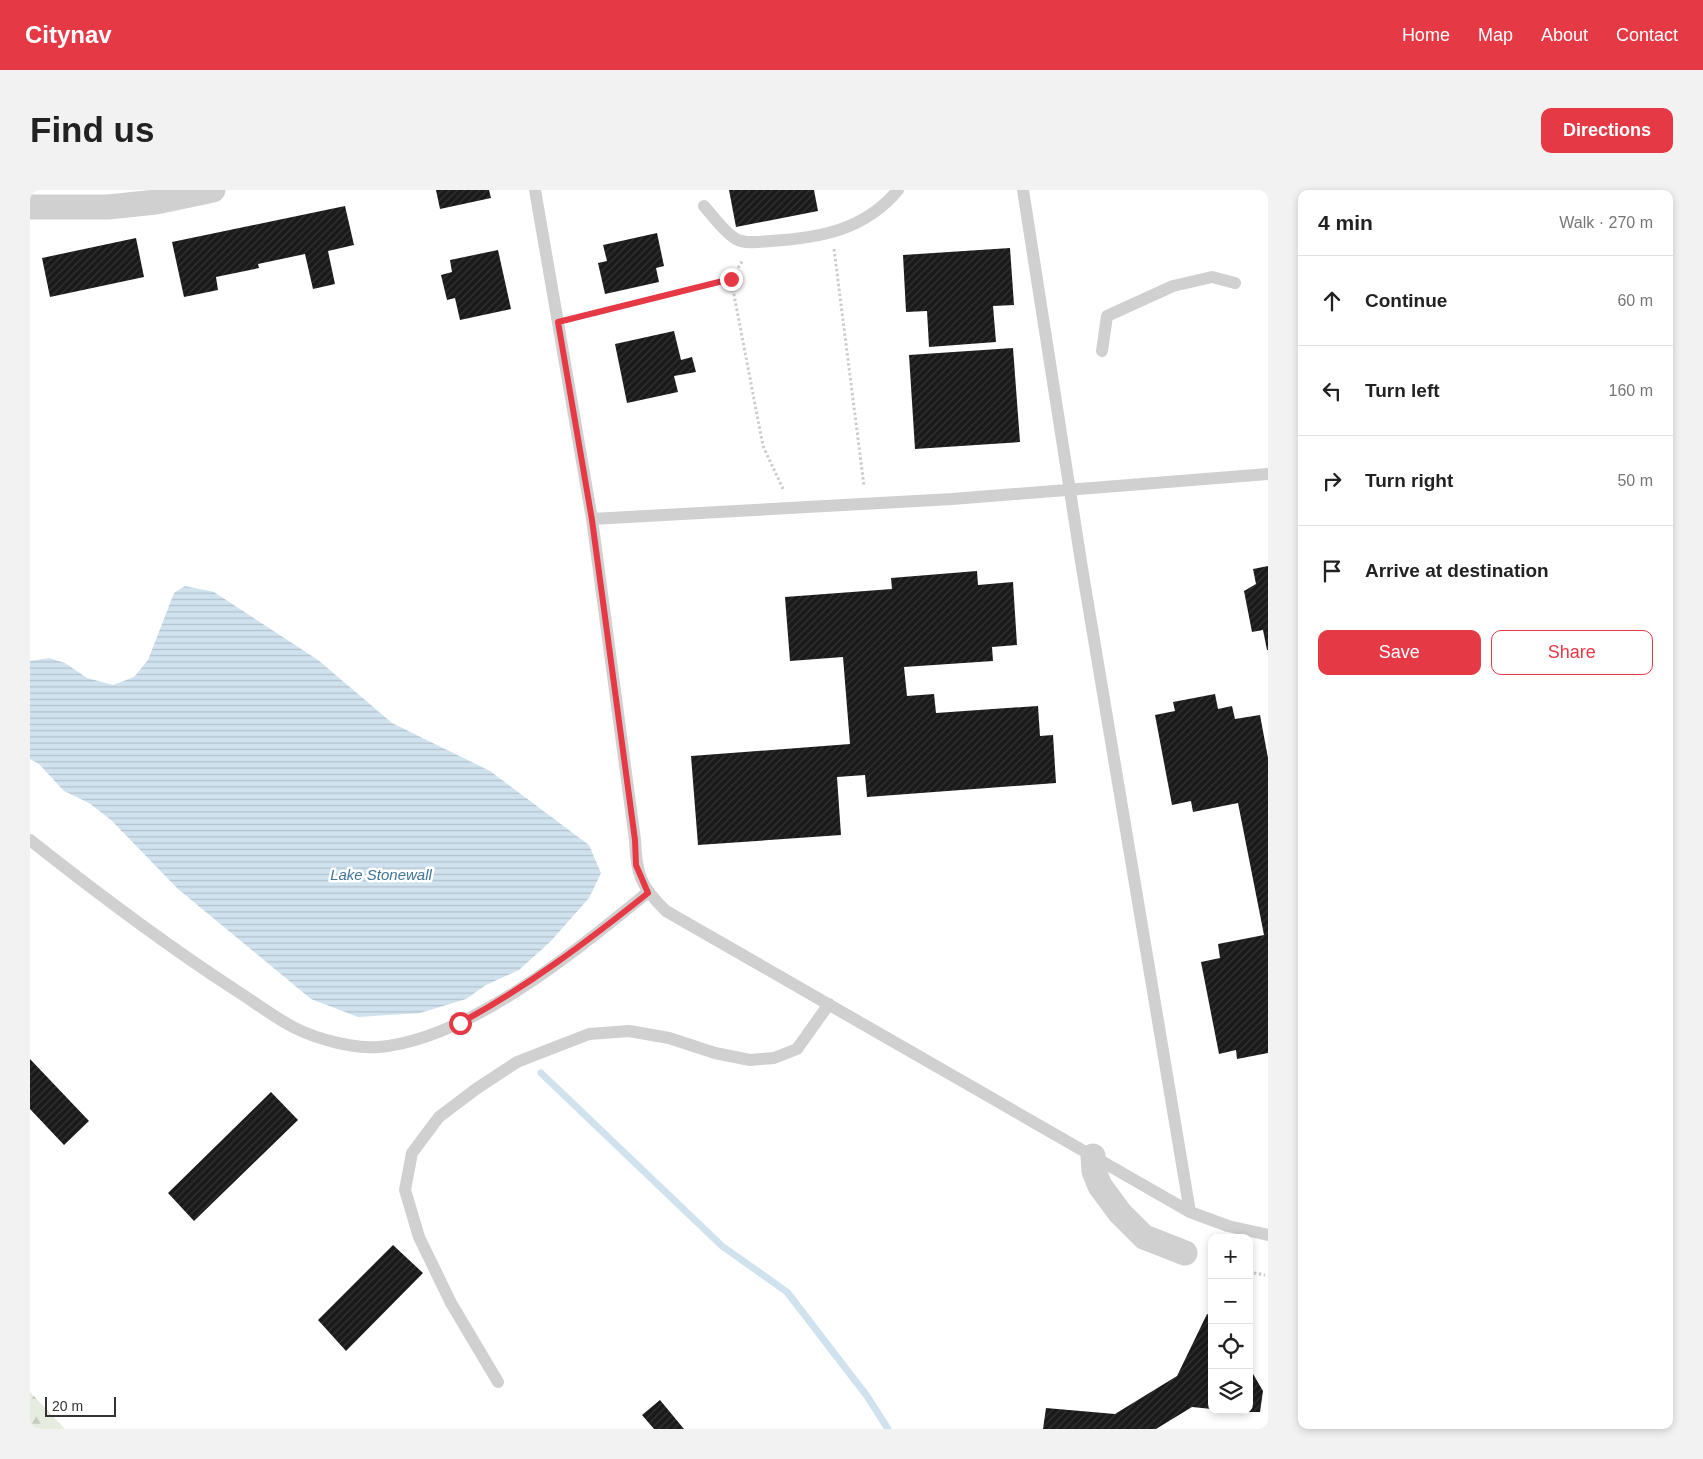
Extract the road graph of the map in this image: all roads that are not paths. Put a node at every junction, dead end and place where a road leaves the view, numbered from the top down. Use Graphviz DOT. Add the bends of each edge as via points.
graph roads {
  1 [pos="213,190"];
  2 [pos="535,190"];
  3 [pos="898,190"];
  4 [pos="1023,190"];
  5 [pos="30,206"];
  6 [pos="704,206"];
  7 [pos="1235,283"];
  8 [pos="1102,350"];
  9 [pos="1268,474"];
  10 [pos="1069,489"];
  11 [pos="592,520"];
  12 [pos="30,840"];
  13 [pos="648,893"];
  14 [pos="829,1004"];
  15 [pos="1093,1156"];
  16 [pos="1190,1212"];
  17 [pos="1268,1235"];
  18 [pos="1185,1253"];
  19 [pos="498,1382"];
  1 -- 5 [label="street" via="156,202 108,207"];
  2 -- 11 [label="lane"];
  3 -- 6 [label="lane" via="874,215 832,233 804,239 753,242 737,239"];
  4 -- 10 [label="lane"];
  7 -- 8 [label="lane" via="1212,276 1173,286 1107,316"];
  9 -- 10 [label="lane"];
  10 -- 11 [label="lane"];
  10 -- 16 [label="lane"];
  11 -- 13 [label="lane" via="636,865"];
  12 -- 13 [label="lane" via="192,962 295,1028 330,1042 377,1047 411,1042 460,1023 495,1004 586,942"];
  13 -- 14 [label="lane" via="666,911"];
  14 -- 15 [label="lane"];
  14 -- 19 [label="lane" via="797,1049 774,1058 750,1060 669,1038 629,1031 590,1034 517,1062 439,1117 412,1153 405,1190 419,1237 451,1303"];
  15 -- 16 [label="lane"];
  15 -- 18 [label="street" via="1100,1186 1120,1213 1144,1236"];
  16 -- 17 [label="lane" via="1228,1226"];
}
